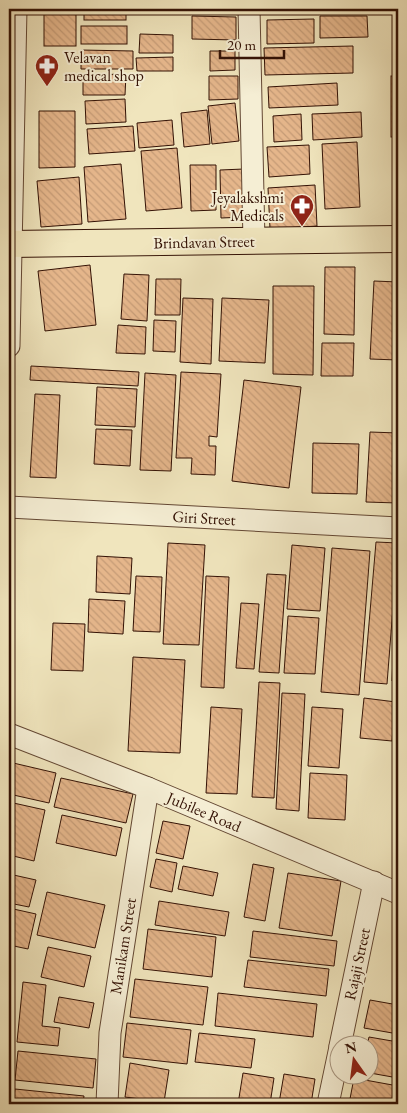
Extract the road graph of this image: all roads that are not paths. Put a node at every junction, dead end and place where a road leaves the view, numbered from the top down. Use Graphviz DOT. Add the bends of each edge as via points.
graph roads {
  1 [pos="16,9"];
  2 [pos="249,9"];
  3 [pos="398,239"];
  4 [pos="254,242"];
  5 [pos="10,244"];
  6 [pos="9,346"];
  7 [pos="9,507"];
  8 [pos="398,528"];
  9 [pos="9,734"];
  10 [pos="148,788"];
  11 [pos="374,882"];
  12 [pos="398,893"];
  13 [pos="342,1036"];
  14 [pos="332,1086"];
  15 [pos="107,1104"];
  16 [pos="328,1104"];
  1 -- 5 [label="street"];
  2 -- 4 [label="street"];
  3 -- 4 [label="main road, Brindavan Street"];
  4 -- 5 [label="main road, Brindavan Street"];
  5 -- 6 [label="street"];
  7 -- 8 [label="street, Giri Street"];
  9 -- 10 [label="street, Jubilee Road"];
  10 -- 11 [label="street, Jubilee Road"];
  10 -- 15 [label="street, Manikam Street" via="110,1033"];
  11 -- 12 [label="street, Jubilee Road"];
  11 -- 13 [label="street, Rajaji Street"];
  14 -- 16 [label="street, Rajaji Street"];
}
